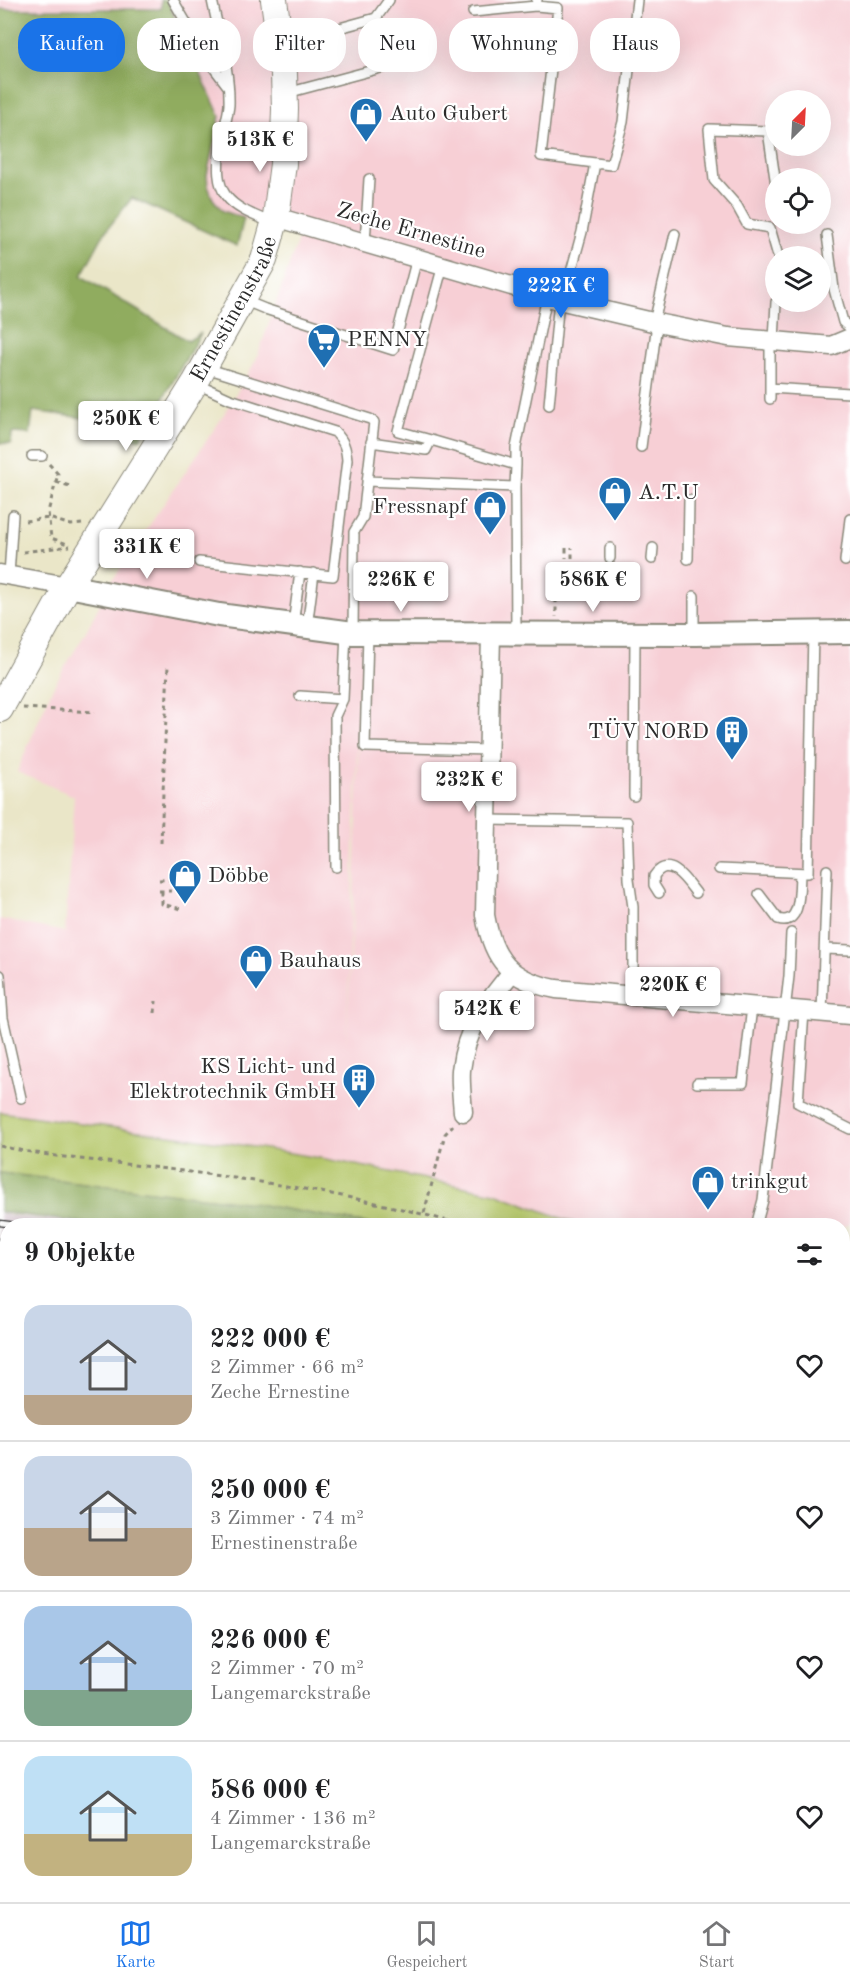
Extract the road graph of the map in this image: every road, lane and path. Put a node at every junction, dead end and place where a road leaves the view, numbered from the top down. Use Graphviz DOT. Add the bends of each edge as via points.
graph roads {
  1 [pos="173,0"];
  2 [pos="212,0"];
  3 [pos="274,0"];
  4 [pos="389,0"];
  5 [pos="637,0"];
  6 [pos="537,3"];
  7 [pos="473,12"];
  8 [pos="277,18"];
  9 [pos="346,26"];
  10 [pos="283,72"];
  11 [pos="366,72"];
  12 [pos="228,85"];
  13 [pos="285,94"];
  14 [pos="595,163"];
  15 [pos="774,168"];
  16 [pos="369,179"];
  17 [pos="275,221"];
  18 [pos="765,224"];
  19 [pos="675,234"];
  20 [pos="827,235"];
  21 [pos="365,243"];
  22 [pos="417,258"];
  23 [pos="443,265"];
  24 [pos="556,299"];
  25 [pos="243,300"];
  26 [pos="775,312"];
  27 [pos="655,323"];
  28 [pos="850,328"];
  29 [pos="850,338"];
  30 [pos="772,341"];
  31 [pos="199,375"];
  32 [pos="770,388"];
  33 [pos="850,393"];
  34 [pos="770,399"];
  35 [pos="549,405"];
  36 [pos="431,440"];
  37 [pos="371,442"];
  38 [pos="641,447"];
  39 [pos="37,456"];
  40 [pos="516,465"];
  41 [pos="367,481"];
  42 [pos="56,482"];
  43 [pos="515,487"];
  44 [pos="73,488"];
  45 [pos="689,500"];
  46 [pos="49,518"];
  47 [pos="13,519"];
  48 [pos="850,519"];
  49 [pos="76,535"];
  50 [pos="566,548"];
  51 [pos="572,548"];
  52 [pos="653,548"];
  53 [pos="12,553"];
  54 [pos="566,558"];
  55 [pos="572,558"];
  56 [pos="652,559"];
  57 [pos="688,559"];
  58 [pos="845,561"];
  59 [pos="199,562"];
  60 [pos="304,569"];
  61 [pos="4,574"];
  62 [pos="68,586"];
  63 [pos="549,594"];
  64 [pos="693,596"];
  65 [pos="300,626"];
  66 [pos="813,632"];
  67 [pos="850,632"];
  68 [pos="356,633"];
  69 [pos="555,633"];
  70 [pos="492,634"];
  71 [pos="516,634"];
  72 [pos="635,634"];
  73 [pos="694,634"];
  74 [pos="168,665"];
  75 [pos="300,696"];
  76 [pos="343,699"];
  77 [pos="3,703"];
  78 [pos="95,712"];
  79 [pos="489,750"];
  80 [pos="634,796"];
  81 [pos="487,820"];
  82 [pos="161,843"];
  83 [pos="336,867"];
  84 [pos="719,869"];
  85 [pos="827,870"];
  86 [pos="800,873"];
  87 [pos="159,880"];
  88 [pos="176,882"];
  89 [pos="171,891"];
  90 [pos="658,893"];
  91 [pos="696,893"];
  92 [pos="759,894"];
  93 [pos="181,909"];
  94 [pos="791,933"];
  95 [pos="825,949"];
  96 [pos="850,950"];
  97 [pos="512,972"];
  98 [pos="0,975"];
  99 [pos="635,997"];
  100 [pos="156,1001"];
  101 [pos="752,1007"];
  102 [pos="785,1010"];
  103 [pos="813,1012"];
  104 [pos="155,1013"];
  105 [pos="850,1015"];
  106 [pos="1,1019"];
  107 [pos="698,1083"];
  108 [pos="21,1098"];
  109 [pos="463,1112"];
  110 [pos="850,1129"];
  111 [pos="0,1146"];
  112 [pos="424,1214"];
  113 [pos="438,1218"];
  114 [pos="758,1218"];
  1 -- 12 [label="lane" via="208,60"];
  2 -- 12 [label="lane"];
  3 -- 8 [label="main road, Ernestinenstraße"];
  4 -- 9 [label="lane" via="376,18"];
  5 -- 14 [label="lane" via="620,133 611,165"];
  6 -- 7 [label="lane"];
  6 -- 14 [label="lane" via="558,8 541,156"];
  10 -- 13 [label="main road, Ernestinenstraße"];
  11 -- 13 [label="lane"];
  12 -- 17 [label="lane" via="229,107 217,173 224,194 237,207"];
  13 -- 17 [label="main road, Ernestinenstraße" via="283,164"];
  14 -- 24 [label="lane" via="582,232"];
  15 -- 18 [label="lane" via="768,130 709,129 714,180 747,224"];
  16 -- 21 [label="lane"];
  17 -- 21 [label="street, Zeche Ernestine"];
  17 -- 25 [label="main road, Ernestinenstraße" via="264,260"];
  19 -- 27 [label="lane"];
  20 -- 28 [label="lane" via="837,300 843,322"];
  21 -- 22 [label="street, Zeche Ernestine"];
  22 -- 23 [label="street, Zeche Ernestine"];
  22 -- 25 [label="lane" via="393,350"];
  23 -- 24 [label="street, Zeche Ernestine"];
  23 -- 36 [label="lane" via="398,431"];
  24 -- 27 [label="street, Zeche Ernestine"];
  24 -- 35 [label="lane"];
  24 -- 40 [label="lane" via="516,448"];
  25 -- 31 [label="main road, Ernestinenstraße"];
  26 -- 30 [label="lane"];
  27 -- 30 [label="street, Zeche Ernestine"];
  27 -- 38 [label="lane"];
  29 -- 30 [label="street, Zeche Ernestine" via="831,346"];
  30 -- 32 [label="lane"];
  31 -- 37 [label="lane" via="370,419 374,422"];
  31 -- 60 [label="lane" via="230,399 335,432 346,447 333,576"];
  31 -- 62 [label="main road, Ernestinenstraße"];
  32 -- 33 [label="lane"];
  32 -- 34 [label="lane"];
  36 -- 37 [label="lane" via="426,450"];
  36 -- 40 [label="lane"];
  37 -- 41 [label="lane"];
  39 -- 42 [label="path" via="58,474"];
  40 -- 43 [label="lane"];
  41 -- 43 [label="lane"];
  41 -- 68 [label="lane" via="363,517 354,531"];
  42 -- 44 [label="path"];
  42 -- 46 [label="path"];
  43 -- 71 [label="lane"];
  45 -- 57 [label="lane"];
  46 -- 47 [label="path"];
  46 -- 49 [label="path" via="82,524"];
  46 -- 53 [label="path" via="51,538 71,546"];
  47 -- 53 [label="lane"];
  48 -- 58 [label="lane"];
  50 -- 54 [label="path"];
  51 -- 55 [label="path"];
  52 -- 56 [label="lane"];
  53 -- 61 [label="lane"];
  59 -- 60 [label="lane"];
  60 -- 65 [label="lane"];
  60 -- 65 [label="lane"];
  61 -- 62 [label="street"];
  62 -- 65 [label="street"];
  62 -- 77 [label="main road, Ernestinenstraße"];
  63 -- 69 [label="path" via="556,597"];
  64 -- 73 [label="lane"];
  65 -- 68 [label="street"];
  66 -- 67 [label="street"];
  66 -- 73 [label="street"];
  66 -- 86 [label="lane" via="808,873"];
  68 -- 70 [label="street"];
  68 -- 76 [label="lane"];
  68 -- 79 [label="lane" via="365,747"];
  69 -- 71 [label="street"];
  69 -- 72 [label="street"];
  70 -- 71 [label="street"];
  70 -- 79 [label="street"];
  72 -- 73 [label="street"];
  72 -- 80 [label="lane"];
  74 -- 82 [label="path"];
  75 -- 76 [label="lane"];
  76 -- 83 [label="lane" via="335,716"];
  77 -- 78 [label="path"];
  79 -- 81 [label="street"];
  81 -- 97 [label="street" via="485,915 493,946"];
  81 -- 99 [label="lane" via="627,822"];
  84 -- 86 [label="lane"];
  85 -- 95 [label="lane"];
  86 -- 92 [label="lane" via="793,917 781,921"];
  87 -- 88 [label="path"];
  89 -- 93 [label="path" via="160,891 162,904"];
  90 -- 91 [label="lane" via="653,880 661,868 681,875"];
  94 -- 102 [label="lane"];
  95 -- 96 [label="lane"];
  95 -- 103 [label="lane"];
  97 -- 99 [label="street" via="524,981 556,989"];
  97 -- 109 [label="street" via="474,1022 461,1071"];
  98 -- 106 [label="lane"];
  99 -- 101 [label="street"];
  100 -- 104 [label="path"];
  101 -- 102 [label="street"];
  101 -- 107 [label="lane" via="743,1083"];
  102 -- 103 [label="street"];
  102 -- 114 [label="lane"];
  103 -- 105 [label="street"];
  103 -- 110 [label="lane" via="798,1103"];
  106 -- 108 [label="lane"];
  109 -- 112 [label="path" via="445,1134"];
  111 -- 112 [label="path" via="214,1175 368,1200"];
  112 -- 113 [label="path"];
}
